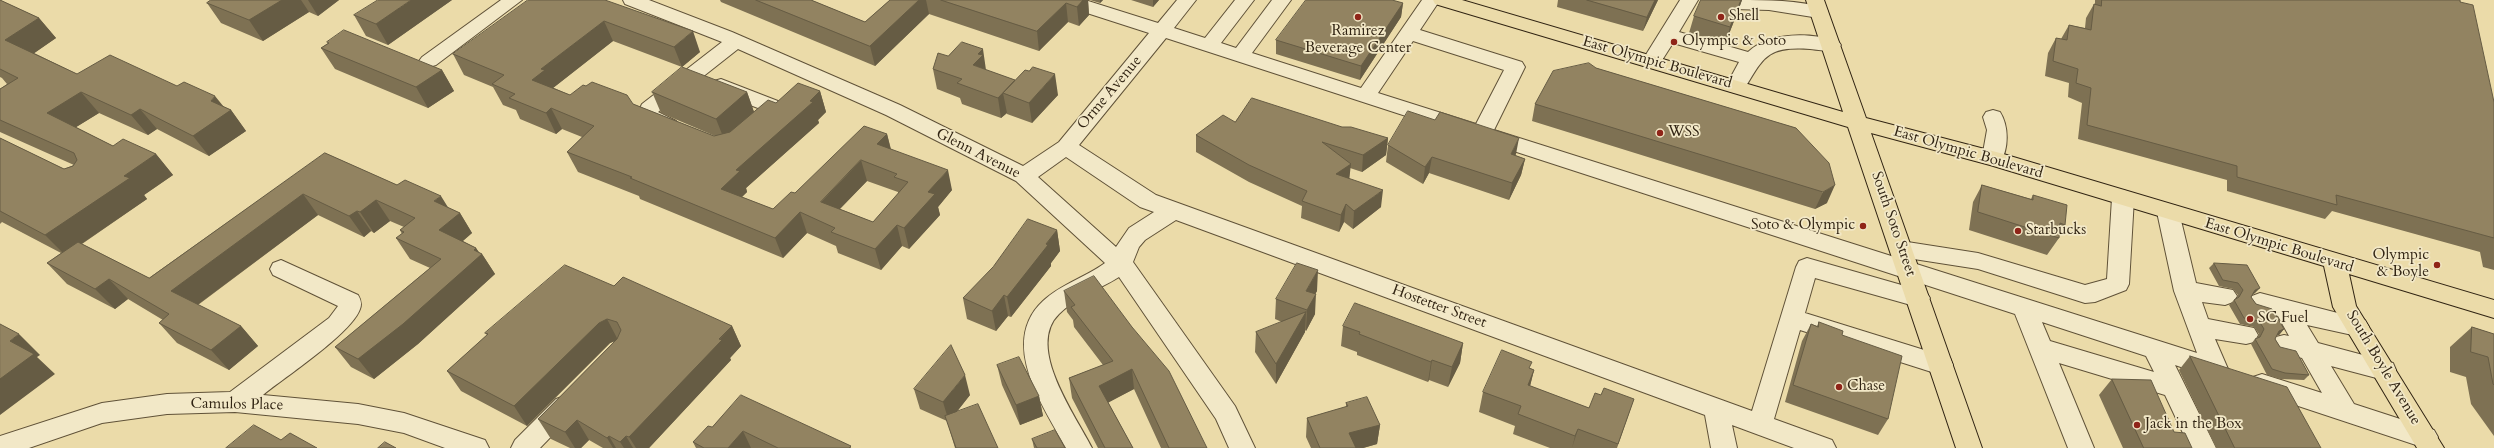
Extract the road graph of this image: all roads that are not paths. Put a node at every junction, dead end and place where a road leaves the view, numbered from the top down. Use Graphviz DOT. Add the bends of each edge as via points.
graph roads {
  1 [pos="513,0"];
  2 [pos="632,0"];
  3 [pos="1066,0"];
  4 [pos="1187,0"];
  5 [pos="1245,0"];
  6 [pos="1282,0"];
  7 [pos="1430,0"];
  8 [pos="1442,0"];
  9 [pos="1688,0"];
  10 [pos="1741,5"];
  11 [pos="1817,6"];
  12 [pos="1162,31"];
  13 [pos="1408,33"];
  14 [pos="1667,35"];
  15 [pos="736,41"];
  16 [pos="1831,45"];
  17 [pos="1209,46"];
  18 [pos="1240,56"];
  19 [pos="1751,59"];
  20 [pos="428,61"];
  21 [pos="1652,61"];
  22 [pos="812,74"];
  23 [pos="691,75"];
  24 [pos="1736,86"];
  25 [pos="1366,96"];
  26 [pos="776,108"];
  27 [pos="1993,117"];
  28 [pos="1858,122"];
  29 [pos="759,123"];
  30 [pos="685,133"];
  31 [pos="1482,133"];
  32 [pos="1066,147"];
  33 [pos="1993,158"];
  34 [pos="1024,176"];
  35 [pos="2123,198"];
  36 [pos="1176,211"];
  37 [pos="2168,212"];
  38 [pos="1905,259"];
  39 [pos="2335,263"];
  40 [pos="1121,264"];
  41 [pos="281,269"];
  42 [pos="2186,291"];
  43 [pos="2225,296"];
  44 [pos="1918,298"];
  45 [pos="2260,302"];
  46 [pos="2024,307"];
  47 [pos="2286,309"];
  48 [pos="2494,309"];
  49 [pos="1792,318"];
  50 [pos="2199,327"];
  51 [pos="2357,327"];
  52 [pos="2246,336"];
  53 [pos="2284,344"];
  54 [pos="2040,348"];
  55 [pos="2155,349"];
  56 [pos="2311,352"];
  57 [pos="1942,365"];
  58 [pos="2214,368"];
  59 [pos="2384,370"];
  60 [pos="2143,379"];
  61 [pos="2174,388"];
  62 [pos="582,389"];
  63 [pos="235,402"];
  64 [pos="2154,405"];
  65 [pos="1716,409"];
  66 [pos="2345,411"];
  67 [pos="1760,425"];
  68 [pos="2428,442"];
  69 [pos="0,448"];
  70 [pos="476,448"];
  71 [pos="524,448"];
  72 [pos="1079,448"];
  73 [pos="1242,448"];
  74 [pos="1724,448"];
  75 [pos="1823,448"];
  76 [pos="1969,448"];
  77 [pos="2081,448"];
  78 [pos="2203,448"];
  1 -- 20 [label="street"];
  2 -- 15 [label="street, Glenn Avenue"];
  3 -- 12 [label="street"];
  4 -- 12 [label="street, Orme Avenue"];
  5 -- 17 [label="street"];
  6 -- 18 [label="street"];
  7 -- 13 [label="street"];
  8 -- 21 [label="main road, East Olympic Boulevard"];
  9 -- 14 [label="street"];
  10 -- 11 [label="street"];
  11 -- 16 [label="main road, South Soto Street"];
  12 -- 17 [label="street"];
  12 -- 32 [label="street, Orme Avenue"];
  13 -- 25 [label="street"];
  13 -- 31 [label="street" via="1515,67"];
  14 -- 19 [label="street"];
  14 -- 21 [label="street"];
  15 -- 22 [label="street, Glenn Avenue"];
  15 -- 23 [label="street"];
  16 -- 19 [label="street" via="1787,42 1762,50"];
  16 -- 28 [label="main road, South Soto Street"];
  17 -- 18 [label="street"];
  18 -- 25 [label="street"];
  19 -- 24 [label="street"];
  21 -- 24 [label="main road, East Olympic Boulevard"];
  22 -- 26 [label="street"];
  22 -- 34 [label="street, Glenn Avenue" via="893,110"];
  23 -- 26 [label="street"];
  23 -- 30 [label="street" via="649,109 647,115"];
  24 -- 28 [label="main road, East Olympic Boulevard"];
  25 -- 31 [label="street"];
  26 -- 29 [label="street"];
  27 -- 33 [label="street" via="1997,130"];
  28 -- 33 [label="main road, East Olympic Boulevard"];
  28 -- 38 [label="main road, South Soto Street"];
  31 -- 38 [label="street"];
  32 -- 34 [label="street, Orme Avenue"];
  32 -- 36 [label="street, Hostetter Street" via="1148,201"];
  33 -- 35 [label="main road, East Olympic Boulevard"];
  34 -- 40 [label="street, Glenn Avenue"];
  35 -- 37 [label="main road, East Olympic Boulevard"];
  35 -- 38 [label="street" via="2118,284 2095,293 2085,294 1978,261"];
  36 -- 40 [label="street" via="1157,219 1138,233 1129,245"];
  36 -- 65 [label="street, Hostetter Street"];
  37 -- 39 [label="main road, East Olympic Boulevard"];
  37 -- 42 [label="street"];
  38 -- 44 [label="main road, South Soto Street"];
  38 -- 46 [label="street"];
  39 -- 48 [label="main road, East Olympic Boulevard"];
  39 -- 51 [label="main road, South Boyle Avenue" via="2345,307"];
  40 -- 72 [label="street" via="1050,308 1038,322 1034,338 1035,357"];
  40 -- 73 [label="street, Glenn Avenue" via="1226,414"];
  41 -- 63 [label="street" via="350,301 349,309 337,324"];
  42 -- 43 [label="street"];
  42 -- 50 [label="street"];
  44 -- 49 [label="street" via="1807,267"];
  44 -- 57 [label="main road, South Soto Street"];
  45 -- 47 [label="street"];
  46 -- 54 [label="street"];
  46 -- 55 [label="street"];
  47 -- 51 [label="street"];
  47 -- 56 [label="street"];
  49 -- 57 [label="street"];
  49 -- 67 [label="street"];
  50 -- 52 [label="street"];
  50 -- 58 [label="street"];
  51 -- 59 [label="main road, South Boyle Avenue"];
  53 -- 56 [label="street"];
  54 -- 60 [label="street"];
  54 -- 77 [label="street"];
  55 -- 58 [label="street"];
  55 -- 61 [label="street"];
  56 -- 59 [label="street"];
  56 -- 66 [label="street"];
  57 -- 76 [label="main road, South Soto Street"];
  58 -- 66 [label="street"];
  59 -- 68 [label="main road, South Boyle Avenue"];
  60 -- 61 [label="street"];
  60 -- 64 [label="street"];
  61 -- 78 [label="street"];
  62 -- 71 [label="street"];
  63 -- 69 [label="street, Camulos Place" via="167,404 102,414"];
  63 -- 70 [label="street, Camulos Place" via="358,414 404,423"];
  65 -- 67 [label="street, Hostetter Street"];
  65 -- 74 [label="street"];
  66 -- 68 [label="street"];
  67 -- 75 [label="street, Hostetter Street"];
}
